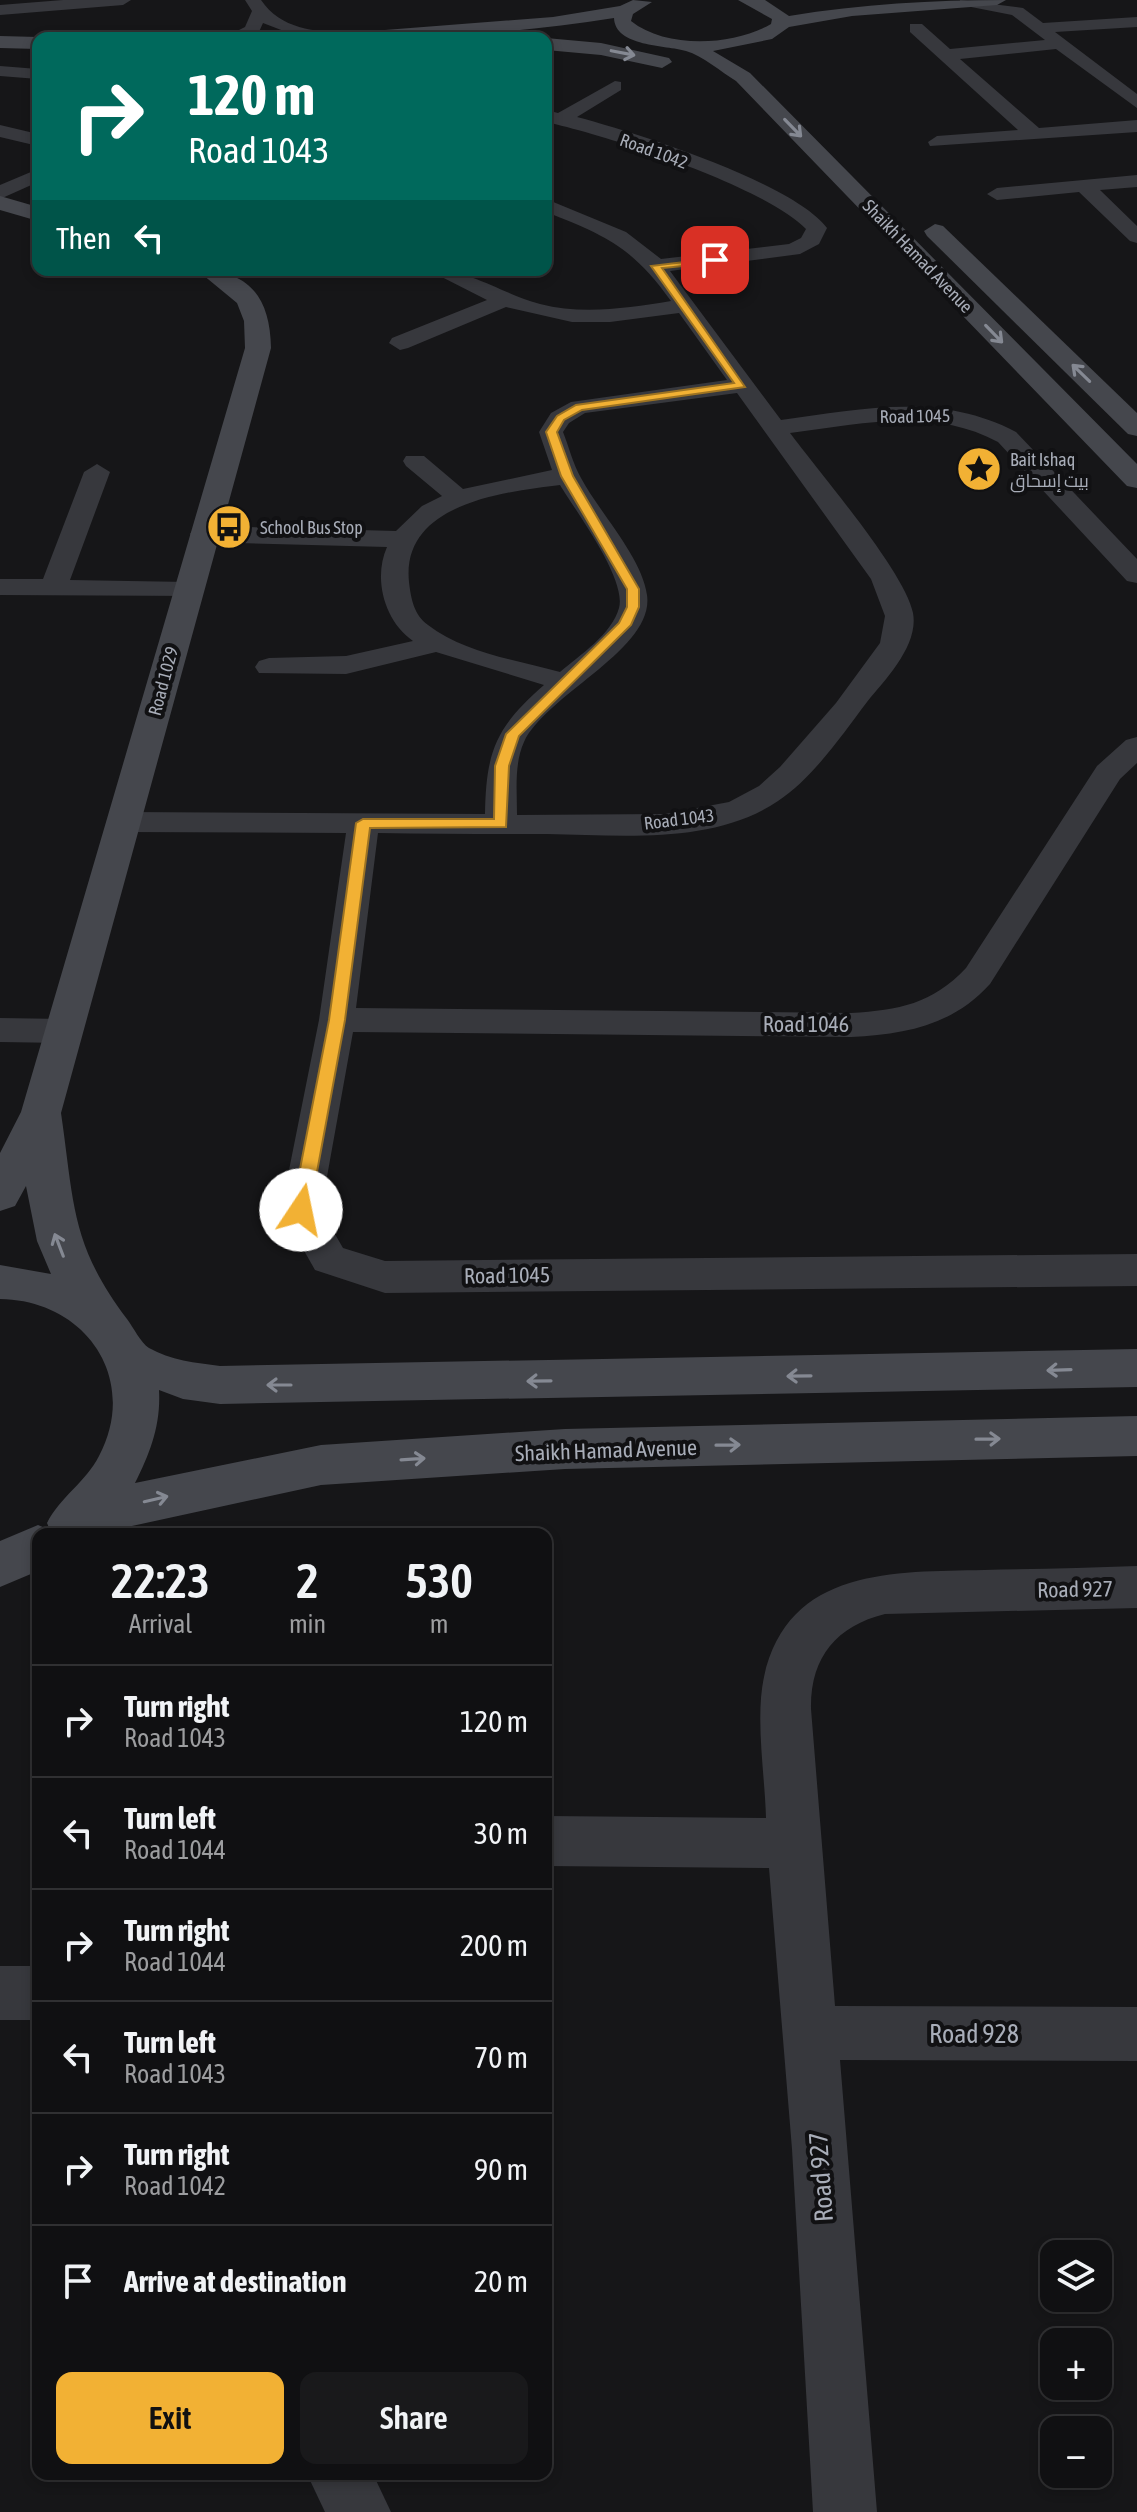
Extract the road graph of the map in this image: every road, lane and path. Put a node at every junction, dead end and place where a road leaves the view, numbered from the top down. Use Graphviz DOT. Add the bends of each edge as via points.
graph roads {
  1 [pos="123,0"];
  2 [pos="650,0"];
  3 [pos="747,0"];
  4 [pos="882,0"];
  5 [pos="997,0"];
  6 [pos="967,2"];
  7 [pos="1019,5"];
  8 [pos="256,6"];
  9 [pos="768,7"];
  10 [pos="0,10"];
  11 [pos="625,11"];
  12 [pos="1137,22"];
  13 [pos="782,23"];
  14 [pos="916,28"];
  15 [pos="1042,28"];
  16 [pos="247,32"];
  17 [pos="324,32"];
  18 [pos="441,32"];
  19 [pos="634,33"];
  20 [pos="552,36"];
  21 [pos="0,42"];
  22 [pos="32,43"];
  23 [pos="1060,44"];
  24 [pos="552,45"];
  25 [pos="690,45"];
  26 [pos="0,53"];
  27 [pos="32,54"];
  28 [pos="945,55"];
  29 [pos="0,71"];
  30 [pos="32,74"];
  31 [pos="615,86"];
  32 [pos="1137,103"];
  33 [pos="771,105"];
  34 [pos="554,118"];
  35 [pos="1137,126"];
  36 [pos="0,131"];
  37 [pos="1034,134"];
  38 [pos="32,139"];
  39 [pos="937,142"];
  40 [pos="32,178"];
  41 [pos="1137,181"];
  42 [pos="1084,186"];
  43 [pos="8,189"];
  44 [pos="997,194"];
  45 [pos="0,203"];
  46 [pos="552,207"];
  47 [pos="32,212"];
  48 [pos="922,218"];
  49 [pos="1137,237"];
  50 [pos="656,266"];
  51 [pos="218,276"];
  52 [pos="453,276"];
  53 [pos="508,299"];
  54 [pos="683,306"];
  55 [pos="400,343"];
  56 [pos="741,385"];
  57 [pos="773,428"];
  58 [pos="1137,428"];
  59 [pos="415,461"];
  60 [pos="97,472"];
  61 [pos="567,476"];
  62 [pos="1137,480"];
  63 [pos="459,498"];
  64 [pos="203,534"];
  65 [pos="403,539"];
  66 [pos="1137,575"];
  67 [pos="0,587"];
  68 [pos="53,588"];
  69 [pos="188,590"];
  70 [pos="439,643"];
  71 [pos="269,667"];
  72 [pos="563,682"];
  73 [pos="1137,746"];
  74 [pos="124,822"];
  75 [pos="363,823"];
  76 [pos="501,824"];
  77 [pos="337,1020"];
  78 [pos="0,1030"];
  79 [pos="64,1031"];
  80 [pos="41,1112"];
  81 [pos="0,1195"];
  82 [pos="1137,1270"];
  83 [pos="0,1282"];
  84 [pos="96,1314"];
  85 [pos="130,1360"];
  86 [pos="1137,1368"];
  87 [pos="1137,1436"];
  88 [pos="69,1525"];
  89 [pos="32,1550"];
  90 [pos="0,1565"];
  91 [pos="1137,1587"];
  92 [pos="552,1841"];
  93 [pos="791,1843"];
  94 [pos="0,1993"];
  95 [pos="32,1993"];
  96 [pos="810,2033"];
  97 [pos="1137,2034"];
  98 [pos="342,2480"];
  99 [pos="359,2512"];
  100 [pos="845,2512"];
  1 -- 10 [label="street"];
  2 -- 11 [label="street"];
  3 -- 9 [label="street"];
  4 -- 9 [label="street"];
  5 -- 6 [label="street"];
  6 -- 7 [label="street"];
  6 -- 13 [label="street" via="852,11"];
  7 -- 15 [label="street"];
  8 -- 16 [label="street" via="252,30"];
  8 -- 17 [label="street" via="268,22"];
  9 -- 13 [label="street"];
  11 -- 18 [label="street"];
  11 -- 19 [label="street" via="622,22"];
  12 -- 15 [label="street"];
  13 -- 25 [label="street" via="756,49"];
  14 -- 28 [label="street"];
  15 -- 23 [label="street"];
  19 -- 20 [label="street"];
  19 -- 25 [label="street"];
  21 -- 22 [label="street"];
  23 -- 28 [label="street"];
  23 -- 32 [label="street"];
  24 -- 33 [label="street, one-way" via="630,54 694,72"];
  25 -- 33 [label="street, Shaikh Hamad Avenue" via="732,67"];
  26 -- 27 [label="street"];
  28 -- 37 [label="street"];
  29 -- 30 [label="street"];
  31 -- 34 [label="street, Road 1042"];
  33 -- 62 [label="street, Shaikh Hamad Avenue, one-way"];
  34 -- 50 [label="street, Road 1042" via="745,185 806,198 817,228 807,244 793,250"];
  35 -- 37 [label="street"];
  36 -- 38 [label="street"];
  37 -- 39 [label="street"];
  40 -- 43 [label="street"];
  41 -- 42 [label="street"];
  42 -- 44 [label="street"];
  42 -- 49 [label="street"];
  45 -- 47 [label="street"];
  46 -- 50 [label="street, Road 1043" via="612,232 641,249"];
  58 -- 48 [label="street, Shaikh Hamad Avenue, one-way"];
  50 -- 54 [label="street, Road 1043"];
  51 -- 64 [label="street, Road 1029" via="248,297 260,323 258,348"];
  52 -- 53 [label="street"];
  53 -- 54 [label="street" via="574,316"];
  53 -- 55 [label="street"];
  54 -- 56 [label="street, Road 1043"];
  56 -- 57 [label="street, Road 1043"];
  56 -- 61 [label="street" via="579,407 560,418 551,432"];
  57 -- 66 [label="street, Road 1045" via="936,412 990,425"];
  57 -- 76 [label="street, Road 1043" via="884,578 898,605 899,632 887,659 779,786 751,804 676,824"];
  59 -- 63 [label="street"];
  60 -- 68 [label="street"];
  61 -- 63 [label="street"];
  61 -- 72 [label="street" via="626,572 633,598 625,625"];
  63 -- 65 [label="street" via="423,516"];
  64 -- 65 [label="street"];
  64 -- 69 [label="street, Road 1029"];
  65 -- 70 [label="street" via="394,566 399,612"];
  67 -- 68 [label="street"];
  68 -- 69 [label="street"];
  69 -- 74 [label="street, Road 1029"];
  70 -- 71 [label="street" via="346,665"];
  70 -- 72 [label="street"];
  72 -- 76 [label="street" via="509,742 502,766"];
  73 -- 77 [label="street, Road 1046" via="1108,773 978,976 961,998 932,1014 851,1025"];
  74 -- 75 [label="street, Road 1043"];
  74 -- 79 [label="street, Road 1029"];
  75 -- 76 [label="street, Road 1043"];
  75 -- 77 [label="street, Road 1045"];
  77 -- 82 [label="street, Road 1045" via="301,1210 329,1259 385,1277"];
  78 -- 79 [label="street"];
  79 -- 80 [label="street, Road 1029"];
  80 -- 81 [label="street, Road 1029"];
  84 -- 80 [label="street, Road 1029, one-way" via="71,1275 54,1234"];
  83 -- 84 [label="street" via="56,1291"];
  84 -- 85 [label="street"];
  86 -- 85 [label="street, one-way" via="220,1385 183,1380"];
  85 -- 88 [label="street" via="137,1384 132,1437 120,1465"];
  88 -- 87 [label="street, Shaikh Hamad Avenue, one-way" via="321,1465 565,1449"];
  89 -- 90 [label="street"];
  91 -- 93 [label="street, Road 927" via="885,1593 834,1610 799,1646 789,1671"];
  92 -- 93 [label="street"];
  93 -- 96 [label="street, Road 927"];
  94 -- 95 [label="street"];
  96 -- 97 [label="street, Road 928"];
  96 -- 100 [label="street, Road 927"];
  98 -- 99 [label="street"];
}
